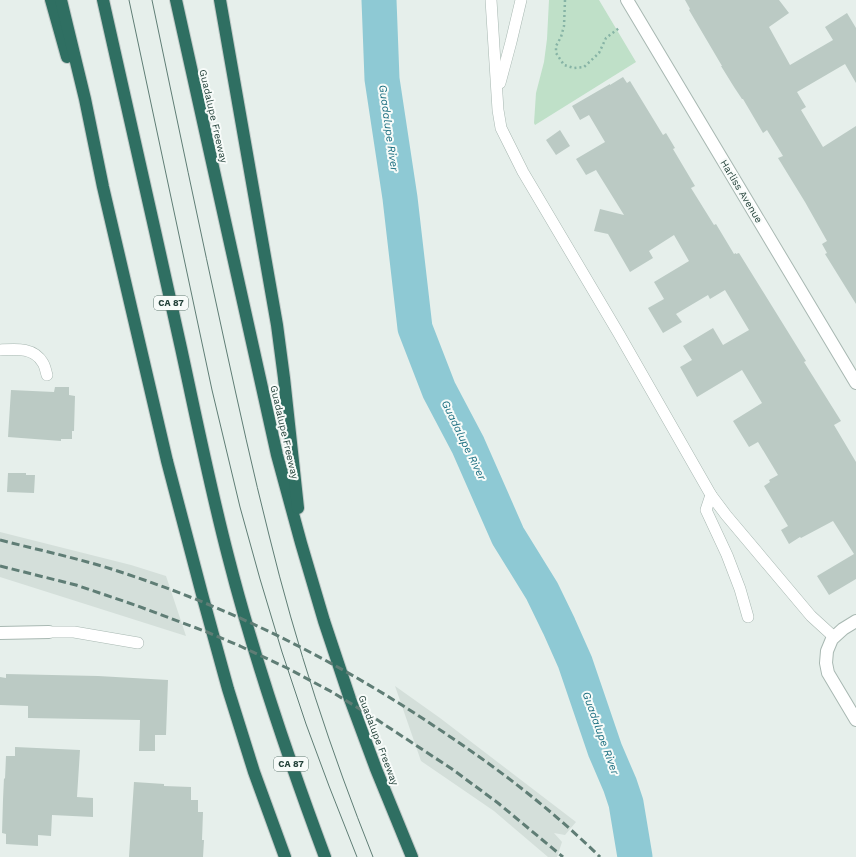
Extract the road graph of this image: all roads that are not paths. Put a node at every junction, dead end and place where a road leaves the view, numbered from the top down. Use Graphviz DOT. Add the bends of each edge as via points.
graph roads {
  1 [pos="51,0"];
  2 [pos="61,0"];
  3 [pos="103,0"];
  4 [pos="176,0"];
  5 [pos="220,0"];
  6 [pos="491,0"];
  7 [pos="521,0"];
  8 [pos="627,0"];
  9 [pos="497,93"];
  10 [pos="103,187"];
  11 [pos="0,350"];
  12 [pos="47,375"];
  13 [pos="856,383"];
  14 [pos="711,495"];
  15 [pos="301,543"];
  16 [pos="748,617"];
  17 [pos="856,621"];
  18 [pos="49,632"];
  19 [pos="0,633"];
  20 [pos="834,637"];
  21 [pos="138,643"];
  22 [pos="856,720"];
  23 [pos="285,857"];
  24 [pos="325,857"];
  25 [pos="412,857"];
  1 -- 10 [label="highway"];
  2 -- 10 [label="highway"];
  3 -- 24 [label="highway, CA 87" via="228,555 275,716"];
  4 -- 15 [label="highway, Guadalupe Freeway" via="277,455"];
  5 -- 15 [label="highway" via="277,325"];
  6 -- 9 [label="lane"];
  7 -- 9 [label="lane"];
  8 -- 13 [label="street, Harliss Avenue"];
  9 -- 14 [label="lane" via="501,128 523,172"];
  10 -- 23 [label="highway" via="167,461 205,606 254,772"];
  11 -- 12 [label="lane" via="29,351 44,364"];
  14 -- 16 [label="lane" via="706,510 727,555"];
  14 -- 20 [label="lane" via="812,616"];
  15 -- 25 [label="highway, Guadalupe Freeway" via="350,698"];
  17 -- 20 [label="street"];
  18 -- 19 [label="street"];
  18 -- 21 [label="lane" via="74,632"];
  20 -- 22 [label="street" via="827,651 828,673"];
}
